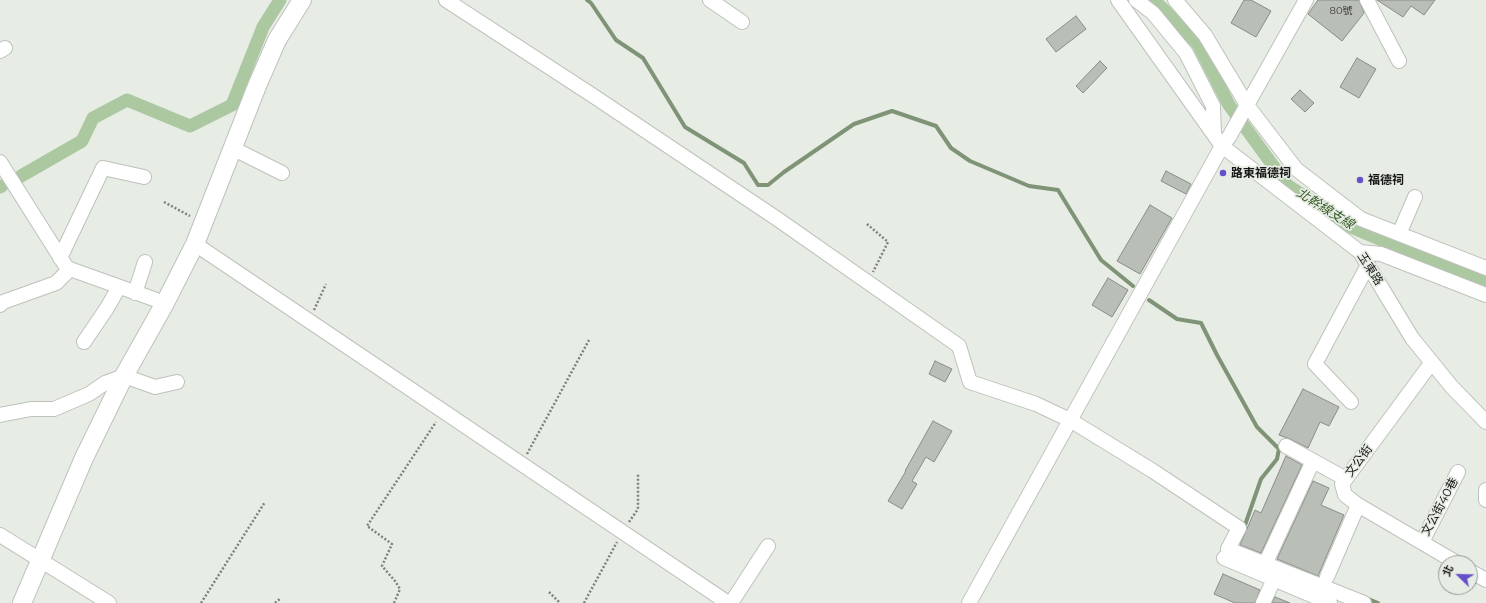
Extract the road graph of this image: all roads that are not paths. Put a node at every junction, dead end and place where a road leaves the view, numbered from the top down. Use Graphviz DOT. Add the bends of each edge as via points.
graph roads {
  1 [pos="302,0"];
  2 [pos="446,0"];
  3 [pos="710,0"];
  4 [pos="1118,0"];
  5 [pos="1136,0"];
  6 [pos="1175,0"];
  7 [pos="1306,0"];
  8 [pos="1367,0"];
  9 [pos="742,22"];
  10 [pos="1398,61"];
  11 [pos="1245,109"];
  12 [pos="1214,135"];
  13 [pos="1226,142"];
  14 [pos="232,148"];
  15 [pos="2,170"];
  16 [pos="282,172"];
  17 [pos="144,177"];
  18 [pos="1415,197"];
  19 [pos="1399,234"];
  20 [pos="195,244"];
  21 [pos="1360,252"];
  22 [pos="60,258"];
  23 [pos="146,262"];
  24 [pos="1368,265"];
  25 [pos="1486,268"];
  26 [pos="70,269"];
  27 [pos="119,287"];
  28 [pos="135,292"];
  29 [pos="1486,295"];
  30 [pos="165,303"];
  31 [pos="0,305"];
  32 [pos="84,342"];
  33 [pos="1432,362"];
  34 [pos="124,376"];
  35 [pos="178,382"];
  36 [pos="1351,402"];
  37 [pos="0,415"];
  38 [pos="1070,420"];
  39 [pos="1486,422"];
  40 [pos="1286,446"];
  41 [pos="1313,461"];
  42 [pos="1458,472"];
  43 [pos="1346,479"];
  44 [pos="1486,490"];
  45 [pos="1486,500"];
  46 [pos="1358,505"];
  47 [pos="0,535"];
  48 [pos="1422,542"];
  49 [pos="768,546"];
  50 [pos="1444,555"];
  51 [pos="1224,558"];
  52 [pos="1268,558"];
  53 [pos="41,560"];
  54 [pos="1327,577"];
  55 [pos="1274,579"];
  56 [pos="22,603"];
  57 [pos="109,603"];
  58 [pos="728,603"];
  59 [pos="732,603"];
  60 [pos="969,603"];
  61 [pos="1264,603"];
  62 [pos="1330,603"];
  63 [pos="1364,603"];
  1 -- 14 [label="main road" via="277,40"];
  2 -- 38 [label="street" via="717,178 959,346 970,382 1036,404"];
  3 -- 9 [label="street"];
  4 -- 12 [label="street, 玉東路"];
  5 -- 12 [label="street" via="1153,13 1186,53 1213,106"];
  6 -- 11 [label="street" via="1205,35"];
  7 -- 11 [label="street"];
  8 -- 10 [label="street"];
  11 -- 13 [label="street"];
  11 -- 19 [label="street" via="1296,169 1361,219"];
  12 -- 13 [label="street, 玉東路"];
  13 -- 21 [label="street, 玉東路" via="1279,191"];
  13 -- 38 [label="street"];
  14 -- 16 [label="street"];
  14 -- 20 [label="main road"];
  15 -- 22 [label="street"];
  17 -- 22 [label="street" via="103,168"];
  18 -- 19 [label="street"];
  19 -- 25 [label="street"];
  20 -- 30 [label="main road"];
  20 -- 58 [label="street"];
  21 -- 24 [label="street, 玉東路"];
  21 -- 29 [label="street" via="1381,254"];
  22 -- 26 [label="street"];
  23 -- 28 [label="street"];
  24 -- 33 [label="street, 玉東路" via="1412,338"];
  24 -- 36 [label="street" via="1315,364"];
  26 -- 27 [label="street"];
  26 -- 31 [label="street" via="56,283"];
  27 -- 28 [label="street"];
  27 -- 32 [label="street"];
  28 -- 30 [label="street"];
  30 -- 34 [label="main road"];
  33 -- 39 [label="street, 玉東路"];
  33 -- 43 [label="street, 文公街"];
  34 -- 35 [label="street" via="155,387"];
  34 -- 37 [label="street" via="104,383 89,394 54,409 31,409"];
  34 -- 53 [label="main road" via="84,458"];
  38 -- 60 [label="street"];
  38 -- 63 [label="street" via="1239,528 1228,550"];
  40 -- 41 [label="street"];
  41 -- 43 [label="street"];
  41 -- 52 [label="street"];
  42 -- 48 [label="street, 文公街40巷"];
  43 -- 46 [label="street, 文公街" via="1342,484 1345,495"];
  44 -- 45 [label="street"];
  46 -- 48 [label="street, 文公街"];
  46 -- 54 [label="street"];
  47 -- 53 [label="street"];
  48 -- 50 [label="street, 文公街"];
  49 -- 59 [label="street"];
  51 -- 55 [label="street"];
  53 -- 56 [label="main road"];
  53 -- 57 [label="street"];
  55 -- 61 [label="street"];
  55 -- 62 [label="street"];
}
